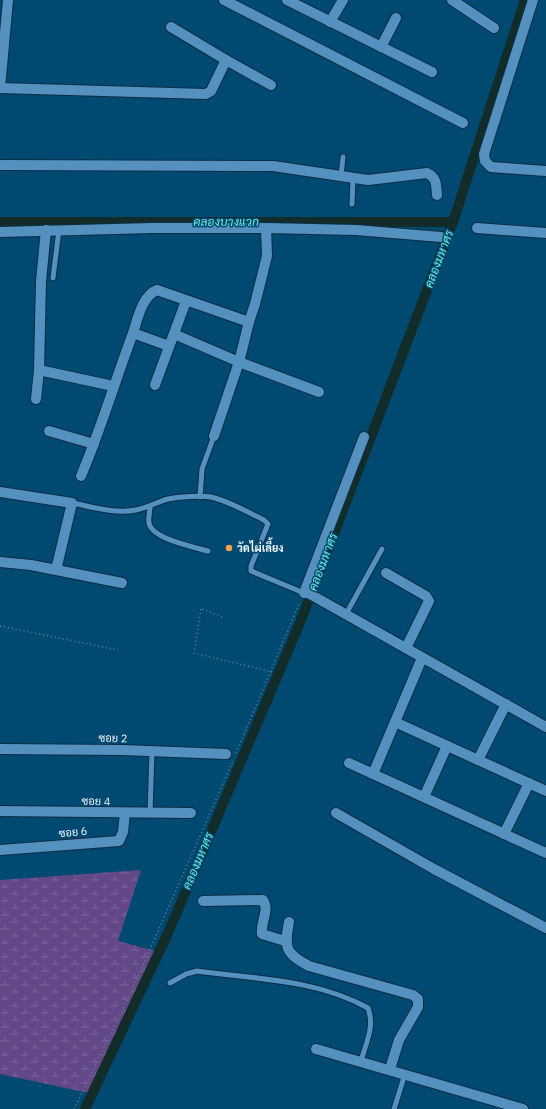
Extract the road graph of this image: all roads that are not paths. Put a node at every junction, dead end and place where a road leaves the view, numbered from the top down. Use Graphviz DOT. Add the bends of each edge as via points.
graph roads {
  1 [pos="8,0"];
  2 [pos="224,0"];
  3 [pos="287,0"];
  4 [pos="343,0"];
  5 [pos="452,0"];
  6 [pos="533,0"];
  7 [pos="3,17"];
  8 [pos="396,18"];
  9 [pos="330,22"];
  10 [pos="171,27"];
  11 [pos="494,28"];
  12 [pos="381,47"];
  13 [pos="226,60"];
  14 [pos="432,72"];
  15 [pos="271,85"];
  16 [pos="0,88"];
  17 [pos="463,123"];
  18 [pos="343,157"];
  19 [pos="0,165"];
  20 [pos="546,171"];
  21 [pos="342,176"];
  22 [pos="353,179"];
  23 [pos="438,195"];
  24 [pos="352,204"];
  25 [pos="266,228"];
  26 [pos="477,228"];
  27 [pos="46,230"];
  28 [pos="59,230"];
  29 [pos="0,232"];
  30 [pos="546,233"];
  31 [pos="441,237"];
  32 [pos="53,278"];
  33 [pos="186,301"];
  34 [pos="249,322"];
  35 [pos="133,333"];
  36 [pos="174,334"];
  37 [pos="169,346"];
  38 [pos="239,362"];
  39 [pos="39,370"];
  40 [pos="155,385"];
  41 [pos="113,386"];
  42 [pos="319,392"];
  43 [pos="36,399"];
  44 [pos="49,431"];
  45 [pos="214,436"];
  46 [pos="364,437"];
  47 [pos="94,444"];
  48 [pos="81,476"];
  49 [pos="0,492"];
  50 [pos="200,497"];
  51 [pos="72,502"];
  52 [pos="150,507"];
  53 [pos="382,549"];
  54 [pos="208,551"];
  55 [pos="0,562"];
  56 [pos="56,570"];
  57 [pos="386,573"];
  58 [pos="122,583"];
  59 [pos="306,593"];
  60 [pos="346,614"];
  61 [pos="406,648"];
  62 [pos="422,658"];
  63 [pos="506,704"];
  64 [pos="395,722"];
  65 [pos="546,727"];
  66 [pos="447,746"];
  67 [pos="0,749"];
  68 [pos="152,751"];
  69 [pos="226,754"];
  70 [pos="478,760"];
  71 [pos="349,763"];
  72 [pos="373,774"];
  73 [pos="529,784"];
  74 [pos="546,792"];
  75 [pos="424,797"];
  76 [pos="0,811"];
  77 [pos="125,813"];
  78 [pos="150,813"];
  79 [pos="191,813"];
  80 [pos="336,813"];
  81 [pos="504,834"];
  82 [pos="0,850"];
  83 [pos="546,853"];
  84 [pos="203,901"];
  85 [pos="289,922"];
  86 [pos="546,928"];
  87 [pos="285,941"];
  88 [pos="170,983"];
  89 [pos="316,1049"];
  90 [pos="361,1061"];
  91 [pos="390,1069"];
  92 [pos="405,1074"];
  93 [pos="394,1109"];
  94 [pos="523,1109"];
  1 -- 7 [label="street"];
  2 -- 17 [label="street"];
  3 -- 9 [label="street"];
  4 -- 9 [label="street"];
  5 -- 11 [label="street"];
  6 -- 20 [label="street" via="484,154 485,161 491,167"];
  7 -- 16 [label="street"];
  8 -- 12 [label="street"];
  9 -- 12 [label="street"];
  10 -- 13 [label="street"];
  12 -- 14 [label="street"];
  13 -- 15 [label="street"];
  13 -- 16 [label="street" via="211,91 206,94"];
  18 -- 21 [label="lane"];
  19 -- 21 [label="street" via="274,166"];
  21 -- 22 [label="street"];
  22 -- 23 [label="street" via="379,179 427,173 436,180"];
  22 -- 24 [label="lane"];
  25 -- 28 [label="street"];
  25 -- 31 [label="street" via="356,230"];
  25 -- 34 [label="street" via="267,256"];
  26 -- 30 [label="street"];
  27 -- 28 [label="street"];
  27 -- 29 [label="street"];
  27 -- 39 [label="street" via="41,281"];
  28 -- 32 [label="lane"];
  33 -- 34 [label="street"];
  33 -- 35 [label="street" via="163,291 151,292 143,304"];
  33 -- 36 [label="street"];
  34 -- 38 [label="street"];
  35 -- 37 [label="street"];
  35 -- 41 [label="street"];
  36 -- 37 [label="street"];
  36 -- 38 [label="street"];
  37 -- 40 [label="street"];
  38 -- 42 [label="street"];
  38 -- 45 [label="street"];
  39 -- 41 [label="street"];
  39 -- 43 [label="street"];
  41 -- 47 [label="street"];
  44 -- 47 [label="street"];
  45 -- 50 [label="lane" via="202,470"];
  46 -- 59 [label="street"];
  47 -- 48 [label="street"];
  49 -- 51 [label="street"];
  50 -- 52 [label="lane" via="168,499"];
  50 -- 59 [label="lane" via="210,497 232,504 264,520 268,524 251,571"];
  51 -- 52 [label="lane" via="107,510"];
  51 -- 56 [label="street"];
  52 -- 54 [label="lane" via="149,523 153,531 177,543"];
  53 -- 60 [label="lane"];
  55 -- 56 [label="street" via="31,564"];
  56 -- 58 [label="street"];
  57 -- 61 [label="street" via="426,596 430,601"];
  59 -- 60 [label="street"];
  60 -- 61 [label="street"];
  61 -- 62 [label="street"];
  62 -- 63 [label="street"];
  62 -- 64 [label="street"];
  63 -- 65 [label="street"];
  63 -- 70 [label="street"];
  64 -- 66 [label="street"];
  64 -- 72 [label="street"];
  66 -- 70 [label="street"];
  66 -- 75 [label="street"];
  67 -- 68 [label="street, ซอย 2"];
  68 -- 69 [label="street, ซอย 2"];
  68 -- 78 [label="lane"];
  70 -- 73 [label="street"];
  71 -- 72 [label="street"];
  72 -- 75 [label="street"];
  73 -- 74 [label="street"];
  73 -- 81 [label="street"];
  75 -- 81 [label="street"];
  76 -- 77 [label="street, ซอย 4"];
  77 -- 78 [label="street, ซอย 4"];
  77 -- 82 [label="street, ซอย 6" via="123,832 119,840"];
  78 -- 79 [label="street, ซอย 4"];
  80 -- 86 [label="street" via="434,869"];
  81 -- 83 [label="street"];
  84 -- 87 [label="street" via="263,900 266,908 262,934"];
  85 -- 87 [label="street"];
  87 -- 91 [label="street" via="288,951 309,966 413,995 418,999 418,1007 399,1040"];
  88 -- 90 [label="lane" via="197,971 304,985 343,996 368,1008 371,1016 371,1026"];
  89 -- 90 [label="street"];
  90 -- 91 [label="street"];
  91 -- 92 [label="street"];
  92 -- 93 [label="lane"];
  92 -- 94 [label="street"];
}
